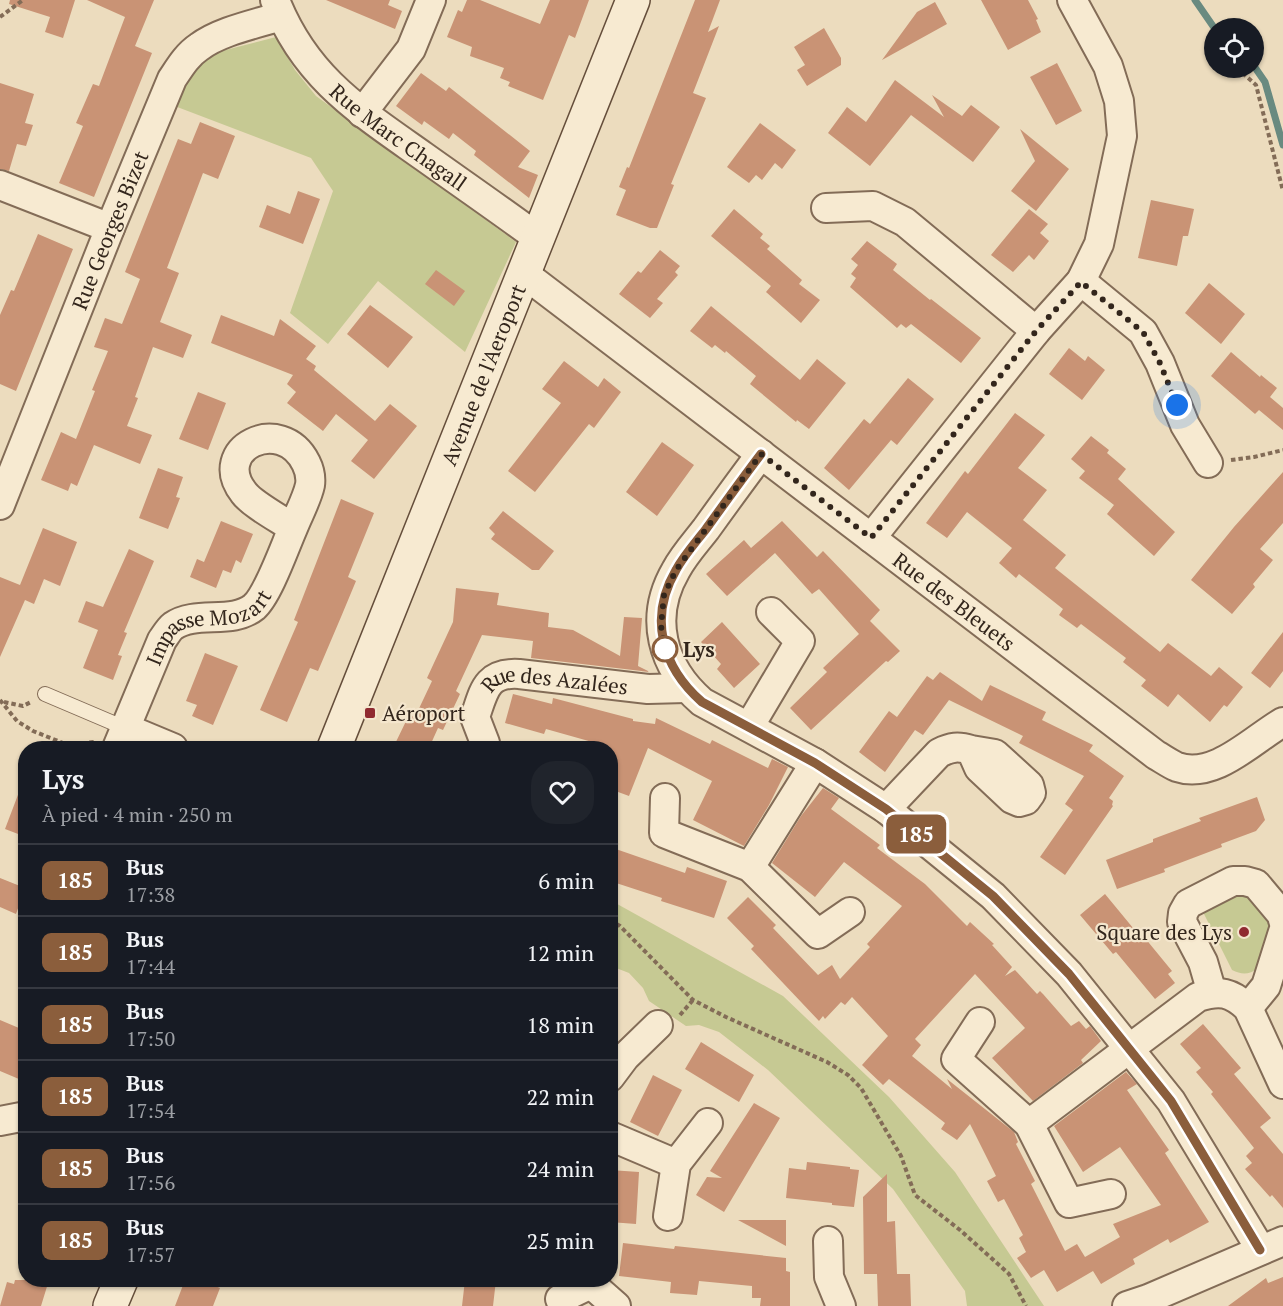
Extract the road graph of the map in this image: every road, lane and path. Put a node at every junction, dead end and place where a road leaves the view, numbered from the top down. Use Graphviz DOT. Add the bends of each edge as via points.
graph roads {
  1 [pos="23,0"];
  2 [pos="431,0"];
  3 [pos="633,0"];
  4 [pos="1072,0"];
  5 [pos="278,8"];
  6 [pos="0,17"];
  7 [pos="1248,78"];
  8 [pos="362,112"];
  9 [pos="0,185"];
  10 [pos="1283,191"];
  11 [pos="826,208"];
  12 [pos="110,228"];
  13 [pos="538,238"];
  14 [pos="523,273"];
  15 [pos="1081,282"];
  16 [pos="1036,331"];
  17 [pos="1283,450"];
  18 [pos="761,454"];
  19 [pos="1208,463"];
  20 [pos="0,505"];
  21 [pos="292,528"];
  22 [pos="871,538"];
  23 [pos="771,612"];
  24 [pos="686,688"];
  25 [pos="45,694"];
  26 [pos="1,701"];
  27 [pos="1283,722"];
  28 [pos="749,727"];
  29 [pos="59,741"];
  30 [pos="97,741"];
  31 [pos="120,741"];
  32 [pos="337,741"];
  33 [pos="484,741"];
  34 [pos="971,750"];
  35 [pos="815,763"];
  36 [pos="665,798"];
  37 [pos="886,809"];
  38 [pos="750,867"];
  39 [pos="850,912"];
  40 [pos="1283,920"];
  41 [pos="618,925"];
  42 [pos="1283,932"];
  43 [pos="1212,993"];
  44 [pos="1248,1008"];
  45 [pos="980,1022"];
  46 [pos="658,1025"];
  47 [pos="1130,1050"];
  48 [pos="618,1066"];
  49 [pos="1283,1084"];
  50 [pos="18,1118"];
  51 [pos="0,1121"];
  52 [pos="708,1123"];
  53 [pos="1029,1124"];
  54 [pos="618,1139"];
  55 [pos="676,1164"];
  56 [pos="1111,1194"];
  57 [pos="668,1216"];
  58 [pos="828,1241"];
  59 [pos="1272,1245"];
  60 [pos="118,1287"];
  61 [pos="581,1287"];
  62 [pos="595,1287"];
  63 [pos="560,1299"];
  64 [pos="1142,1304"];
  65 [pos="110,1306"];
  66 [pos="616,1306"];
  67 [pos="841,1306"];
  68 [pos="1026,1306"];
  1 -- 6 [label="path"];
  2 -- 8 [label="street" via="411,49"];
  3 -- 13 [label="street, Avenue de l'Aeroport"];
  4 -- 15 [label="street" via="1108,66 1119,101 1122,136 1099,244"];
  5 -- 8 [label="street, Rue Marc Chagall" via="313,67"];
  5 -- 12 [label="street, Rue Georges Bizet" via="200,46 184,61 172,79"];
  7 -- 10 [label="path" via="1256,86"];
  8 -- 13 [label="street, Rue Marc Chagall"];
  9 -- 12 [label="street"];
  11 -- 16 [label="street" via="873,206 904,222"];
  12 -- 20 [label="street, Rue Georges Bizet"];
  13 -- 14 [label="street, Avenue de l'Aeroport"];
  14 -- 18 [label="street, Rue des Bleuets"];
  14 -- 32 [label="street, Avenue de l'Aeroport"];
  15 -- 16 [label="street"];
  15 -- 19 [label="street" via="1143,332 1185,424"];
  16 -- 22 [label="street"];
  17 -- 19 [label="path"];
  18 -- 22 [label="street, Rue des Bleuets"];
  18 -- 24 [label="street" via="676,570 664,595 661,626 665,649"];
  21 -- 31 [label="street, Impasse Mozart" via="255,606 245,612 187,620 172,626 162,640"];
  22 -- 27 [label="street, Rue des Bleuets" via="1151,751 1178,767 1205,769"];
  23 -- 28 [label="street" via="800,641"];
  24 -- 28 [label="street" via="702,702"];
  24 -- 33 [label="street, Rue des Azalées" via="648,689 500,675 485,688 475,717"];
  25 -- 26 [label="path" via="23,706"];
  25 -- 31 [label="lane"];
  26 -- 29 [label="path" via="17,722"];
  28 -- 35 [label="street"];
  30 -- 31 [label="path"];
  34 -- 37 [label="street" via="950,747 939,753"];
  35 -- 37 [label="street"];
  35 -- 38 [label="street"];
  36 -- 38 [label="street" via="664,832"];
  37 -- 47 [label="street" via="993,896 1069,974"];
  38 -- 39 [label="street" via="819,933"];
  40 -- 43 [label="street" via="1256,884 1245,881 1233,881 1188,904 1182,922 1203,962"];
  41 -- 68 [label="path" via="693,1000 827,1062 861,1088 900,1156 915,1196 1009,1274"];
  42 -- 44 [label="street" via="1266,986"];
  43 -- 44 [label="street" via="1227,994"];
  43 -- 47 [label="street" via="1198,998"];
  44 -- 49 [label="street"];
  45 -- 53 [label="street" via="956,1059"];
  46 -- 48 [label="street"];
  47 -- 53 [label="street"];
  47 -- 59 [label="street" via="1171,1101"];
  50 -- 51 [label="street"];
  52 -- 55 [label="street"];
  53 -- 56 [label="street" via="1069,1203"];
  54 -- 55 [label="street"];
  55 -- 57 [label="street"];
  58 -- 67 [label="street" via="829,1277"];
  59 -- 64 [label="street"];
  60 -- 65 [label="street"];
  61 -- 63 [label="street"];
  62 -- 66 [label="street"];
}
